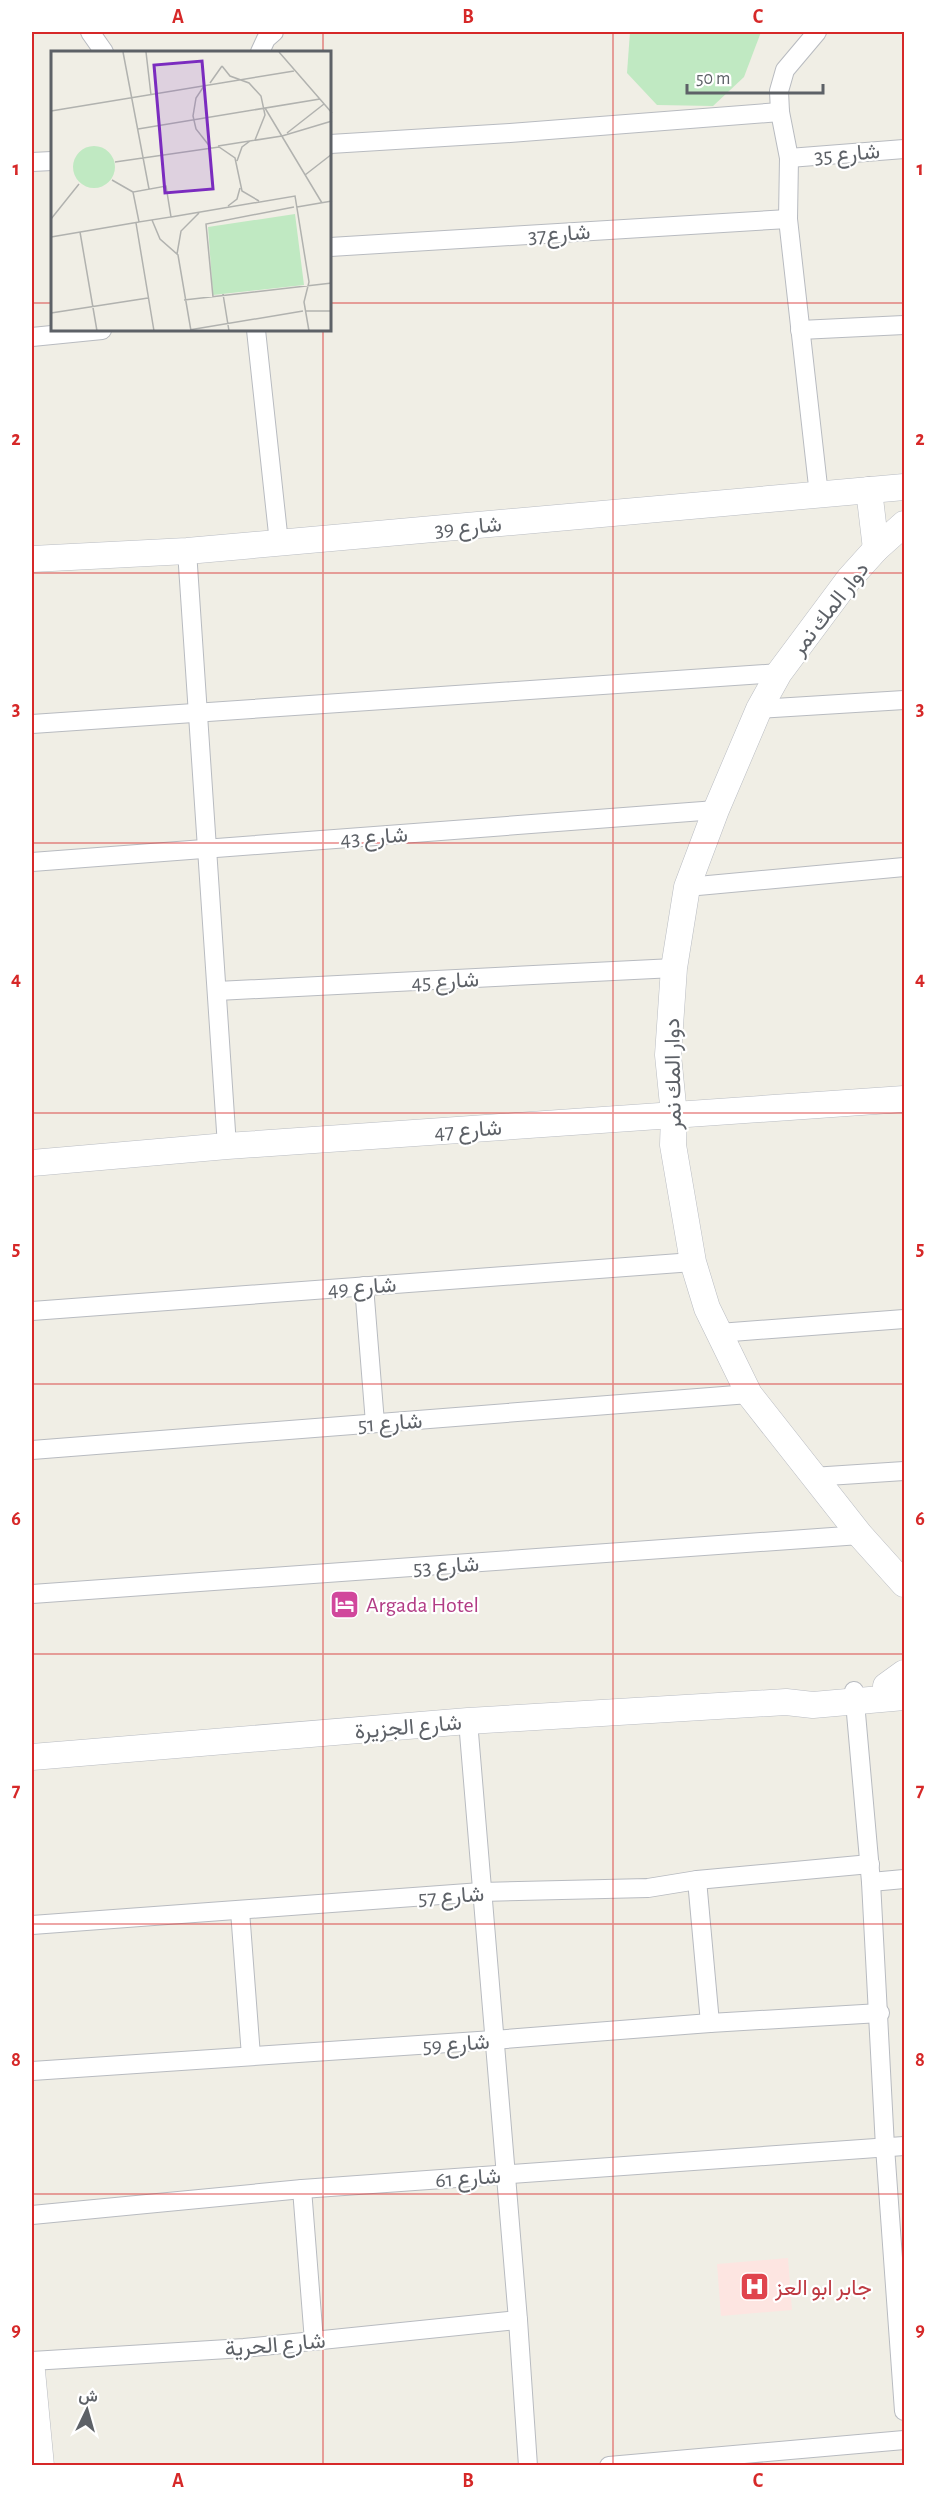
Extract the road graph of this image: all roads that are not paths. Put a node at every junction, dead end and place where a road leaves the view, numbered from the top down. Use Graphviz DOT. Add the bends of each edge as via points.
graph roads {
  1 [pos="90,32"];
  2 [pos="274,32"];
  3 [pos="817,32"];
  4 [pos="103,51"];
  5 [pos="260,51"];
  6 [pos="780,111"];
  7 [pos="332,144"];
  8 [pos="904,148"];
  9 [pos="789,158"];
  10 [pos="51,161"];
  11 [pos="32,162"];
  12 [pos="788,219"];
  13 [pos="332,247"];
  14 [pos="904,325"];
  15 [pos="800,330"];
  16 [pos="82,332"];
  17 [pos="256,332"];
  18 [pos="32,337"];
  19 [pos="904,487"];
  20 [pos="870,490"];
  21 [pos="819,495"];
  22 [pos="904,524"];
  23 [pos="279,543"];
  24 [pos="876,549"];
  25 [pos="188,551"];
  26 [pos="32,559"];
  27 [pos="779,673"];
  28 [pos="904,700"];
  29 [pos="759,709"];
  30 [pos="199,713"];
  31 [pos="32,724"];
  32 [pos="716,810"];
  33 [pos="208,848"];
  34 [pos="32,862"];
  35 [pos="904,867"];
  36 [pos="687,887"];
  37 [pos="674,968"];
  38 [pos="217,991"];
  39 [pos="904,1099"];
  40 [pos="674,1115"];
  41 [pos="227,1146"];
  42 [pos="32,1163"];
  43 [pos="693,1262"];
  44 [pos="364,1286"];
  45 [pos="32,1311"];
  46 [pos="904,1319"];
  47 [pos="719,1333"];
  48 [pos="749,1394"];
  49 [pos="375,1423"];
  50 [pos="32,1450"];
  51 [pos="904,1470"];
  52 [pos="812,1477"];
  53 [pos="860,1535"];
  54 [pos="904,1584"];
  55 [pos="32,1594"];
  56 [pos="900,1685"];
  57 [pos="854,1695"];
  58 [pos="468,1721"];
  59 [pos="32,1757"];
  60 [pos="871,1873"];
  61 [pos="904,1879"];
  62 [pos="697,1880"];
  63 [pos="481,1892"];
  64 [pos="240,1911"];
  65 [pos="32,1925"];
  66 [pos="880,2013"];
  67 [pos="710,2023"];
  68 [pos="493,2040"];
  69 [pos="251,2056"];
  70 [pos="32,2071"];
  71 [pos="904,2146"];
  72 [pos="885,2148"];
  73 [pos="505,2174"];
  74 [pos="303,2189"];
  75 [pos="32,2215"];
  76 [pos="518,2320"];
  77 [pos="314,2341"];
  78 [pos="32,2361"];
  79 [pos="32,2371"];
  80 [pos="904,2411"];
  81 [pos="904,2440"];
  82 [pos="41,2466"];
  83 [pos="528,2466"];
  84 [pos="609,2466"];
  1 -- 4 [label="street"];
  2 -- 5 [label="street"];
  3 -- 6 [label="street" via="785,70 779,91"];
  6 -- 7 [label="street"];
  6 -- 9 [label="street"];
  8 -- 9 [label="street, شارع 35"];
  9 -- 12 [label="street"];
  10 -- 11 [label="street"];
  12 -- 13 [label="street, شارع37"];
  12 -- 15 [label="street"];
  14 -- 15 [label="street"];
  15 -- 21 [label="street"];
  16 -- 18 [label="street"];
  17 -- 23 [label="street"];
  19 -- 20 [label="street, شارع 39"];
  20 -- 21 [label="street, شارع 39"];
  20 -- 24 [label="street, دوار المك نمر"];
  21 -- 23 [label="street, شارع 39"];
  22 -- 24 [label="street, دوار المك نمر"];
  23 -- 25 [label="street, شارع 39"];
  24 -- 27 [label="street, دوار المك نمر"];
  25 -- 26 [label="street, شارع 39"];
  25 -- 30 [label="street"];
  27 -- 29 [label="street, دوار المك نمر"];
  27 -- 30 [label="street"];
  28 -- 29 [label="street"];
  29 -- 32 [label="street, دوار المك نمر"];
  30 -- 31 [label="street"];
  30 -- 33 [label="street"];
  32 -- 33 [label="street, شارع 43"];
  32 -- 36 [label="street, دوار المك نمر"];
  33 -- 34 [label="street, شارع 43"];
  33 -- 38 [label="street"];
  35 -- 36 [label="street"];
  36 -- 37 [label="street, دوار المك نمر"];
  37 -- 38 [label="street, شارع 45"];
  37 -- 40 [label="street, دوار المك نمر" via="668,1055"];
  38 -- 41 [label="street"];
  39 -- 40 [label="street, شارع 47"];
  40 -- 41 [label="street, شارع 47"];
  40 -- 43 [label="street, دوار المك نمر" via="673,1145"];
  41 -- 42 [label="street, شارع 47"];
  43 -- 44 [label="street, شارع 49"];
  43 -- 47 [label="street, دوار المك نمر"];
  44 -- 45 [label="street, شارع 49"];
  44 -- 49 [label="street"];
  46 -- 47 [label="street"];
  47 -- 48 [label="street, دوار المك نمر"];
  48 -- 49 [label="street, شارع 51"];
  48 -- 52 [label="street, دوار المك نمر"];
  49 -- 50 [label="street, شارع 51"];
  51 -- 52 [label="street"];
  52 -- 53 [label="street, دوار المك نمر"];
  53 -- 54 [label="street, دوار المك نمر"];
  53 -- 55 [label="street, شارع 53"];
  56 -- 57 [label="street, شارع الجزيرة"];
  57 -- 58 [label="street, شارع الجزيرة" via="813,1704 786,1701"];
  57 -- 60 [label="street"];
  58 -- 59 [label="street, شارع الجزيرة"];
  58 -- 63 [label="street"];
  60 -- 61 [label="street, شارع 57"];
  60 -- 62 [label="street, شارع 57"];
  60 -- 66 [label="street"];
  62 -- 63 [label="street, شارع 57" via="648,1888"];
  62 -- 67 [label="street"];
  63 -- 64 [label="street, شارع 57"];
  63 -- 68 [label="street"];
  64 -- 65 [label="street, شارع 57"];
  64 -- 69 [label="street"];
  66 -- 67 [label="street, شارع 59"];
  66 -- 72 [label="street"];
  67 -- 68 [label="street, شارع 59"];
  68 -- 69 [label="street, شارع 59"];
  68 -- 73 [label="street"];
  69 -- 70 [label="street, شارع 59"];
  71 -- 72 [label="street, شارع 61"];
  72 -- 73 [label="street, شارع 61"];
  72 -- 80 [label="street"];
  73 -- 74 [label="street, شارع 61"];
  73 -- 76 [label="street"];
  74 -- 75 [label="street, شارع 61"];
  74 -- 77 [label="street"];
  76 -- 77 [label="street, شارع الحرية"];
  76 -- 83 [label="street"];
  77 -- 78 [label="street, شارع الحرية"];
  79 -- 82 [label="street"];
  81 -- 84 [label="street"];
}
